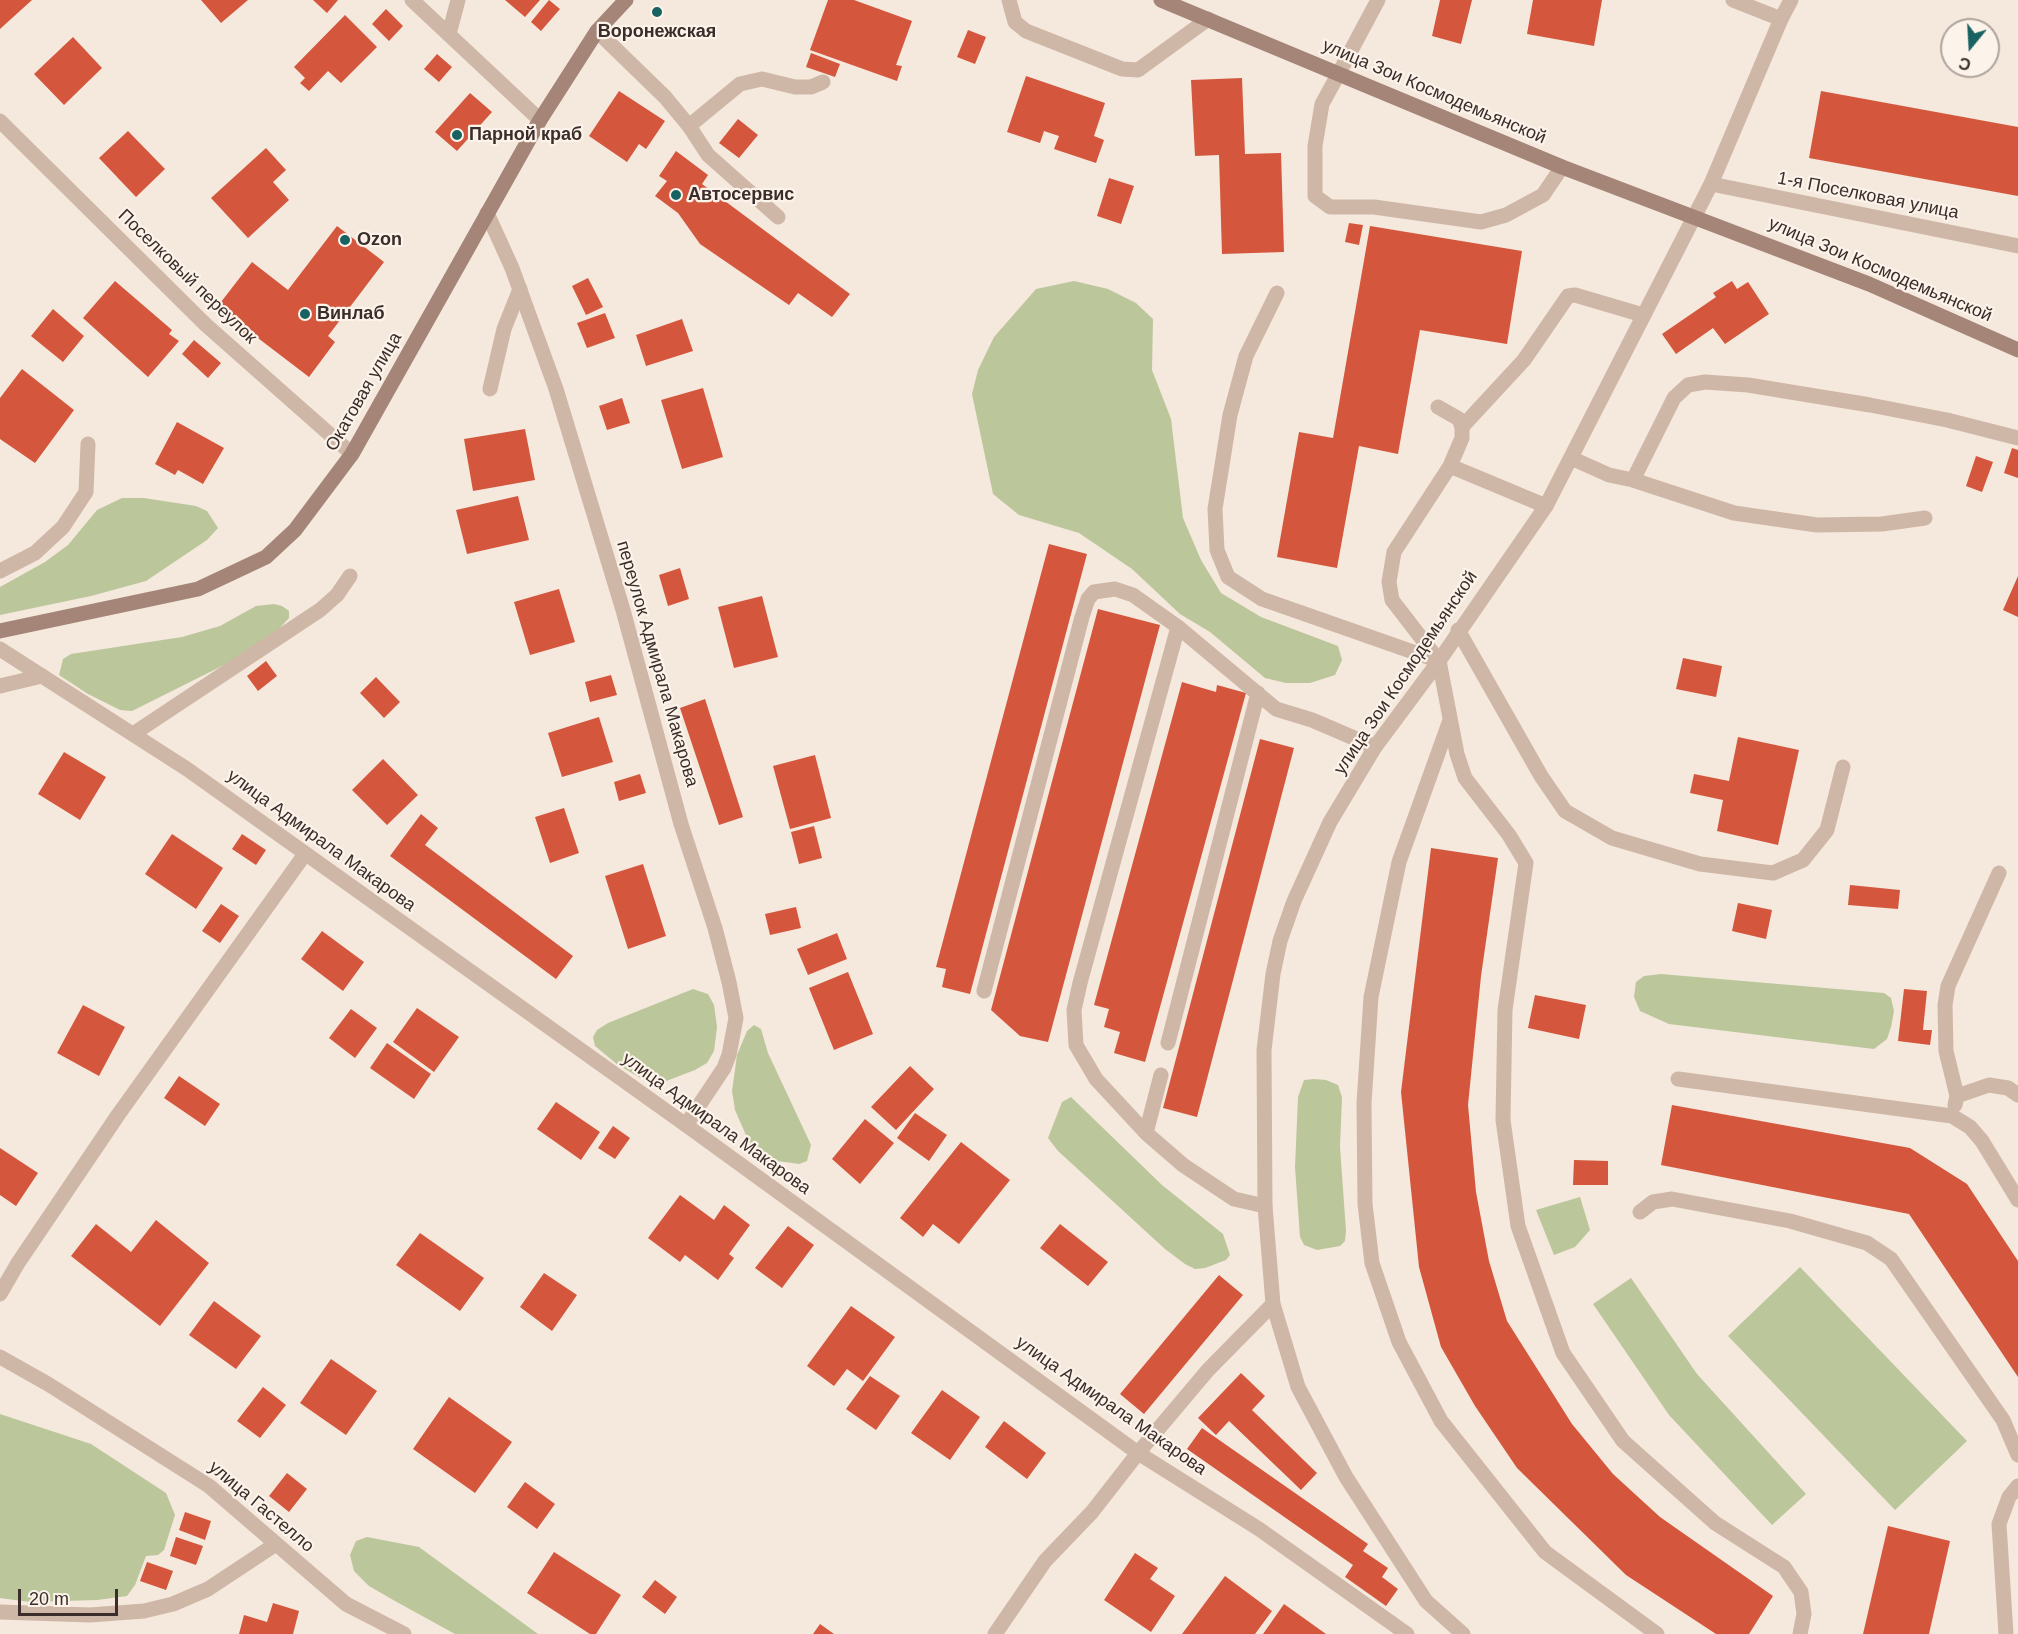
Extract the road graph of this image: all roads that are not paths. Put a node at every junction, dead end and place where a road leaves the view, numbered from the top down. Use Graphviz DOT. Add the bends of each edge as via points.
graph roads {
  1 [pos="412,0"];
  2 [pos="458,0"];
  3 [pos="626,0"];
  4 [pos="1009,0"];
  5 [pos="1161,0"];
  6 [pos="1378,0"];
  7 [pos="1733,0"];
  8 [pos="1791,0"];
  9 [pos="1208,19"];
  10 [pos="1780,19"];
  11 [pos="597,31"];
  12 [pos="449,34"];
  13 [pos="1339,72"];
  14 [pos="823,82"];
  15 [pos="540,120"];
  16 [pos="0,121"];
  17 [pos="689,126"];
  18 [pos="1562,167"];
  19 [pos="1711,184"];
  20 [pos="487,213"];
  21 [pos="1694,216"];
  22 [pos="778,217"];
  23 [pos="2018,246"];
  24 [pos="520,289"];
  25 [pos="1277,293"];
  26 [pos="1643,315"];
  27 [pos="2018,350"];
  28 [pos="490,389"];
  29 [pos="1438,407"];
  30 [pos="1462,427"];
  31 [pos="2018,438"];
  32 [pos="88,444"];
  33 [pos="352,454"];
  34 [pos="1571,458"];
  35 [pos="1450,466"];
  36 [pos="1633,480"];
  37 [pos="1546,506"];
  38 [pos="1925,518"];
  39 [pos="0,571"];
  40 [pos="350,576"];
  41 [pos="1178,627"];
  42 [pos="1458,630"];
  43 [pos="0,632"];
  44 [pos="0,649"];
  45 [pos="1439,661"];
  46 [pos="42,676"];
  47 [pos="0,686"];
  48 [pos="1258,693"];
  49 [pos="1451,717"];
  50 [pos="133,734"];
  51 [pos="1375,747"];
  52 [pos="1843,767"];
  53 [pos="305,854"];
  54 [pos="1999,873"];
  55 [pos="984,991"];
  56 [pos="1168,1043"];
  57 [pos="1161,1075"];
  58 [pos="1678,1079"];
  59 [pos="2018,1095"];
  60 [pos="1957,1096"];
  61 [pos="1952,1116"];
  62 [pos="686,1125"];
  63 [pos="1146,1133"];
  64 [pos="2018,1200"];
  65 [pos="1265,1206"];
  66 [pos="1640,1212"];
  67 [pos="0,1294"];
  68 [pos="1273,1304"];
  69 [pos="0,1357"];
  70 [pos="1138,1453"];
  71 [pos="2018,1455"];
  72 [pos="2018,1486"];
  73 [pos="276,1544"];
  74 [pos="0,1612"];
  75 [pos="404,1634"];
  76 [pos="995,1634"];
  77 [pos="1407,1634"];
  78 [pos="1463,1634"];
  79 [pos="1657,1634"];
  80 [pos="1800,1634"];
  81 [pos="2007,1634"];
  1 -- 12 [label="street"];
  2 -- 12 [label="street"];
  3 -- 11 [label="main road, Окатовая улица"];
  4 -- 9 [label="street" via="1015,22 1026,31 1122,69 1138,70"];
  5 -- 9 [label="main road, улица Зои Космодемьянской"];
  6 -- 13 [label="street"];
  7 -- 10 [label="street"];
  8 -- 10 [label="street"];
  9 -- 13 [label="main road, улица Зои Космодемьянской"];
  10 -- 19 [label="street"];
  11 -- 15 [label="main road, Окатовая улица"];
  11 -- 17 [label="street" via="653,84"];
  12 -- 15 [label="street"];
  13 -- 18 [label="main road, улица Зои Космодемьянской"];
  13 -- 18 [label="street" via="1322,104 1315,146 1315,196 1330,207 1374,207 1481,222 1506,215 1544,195"];
  14 -- 17 [label="street" via="812,87 762,79 740,84"];
  15 -- 20 [label="main road, Окатовая улица"];
  16 -- 33 [label="street, Поселковый переулок" via="206,325"];
  17 -- 22 [label="street" via="708,155"];
  18 -- 21 [label="main road, улица Зои Космодемьянской"];
  19 -- 21 [label="street"];
  19 -- 23 [label="street, 1-я Поселковая улица"];
  20 -- 24 [label="street, переулок Адмирала Макарова"];
  20 -- 33 [label="main road, Окатовая улица"];
  21 -- 26 [label="street, улица Зои Космодемьянской"];
  21 -- 27 [label="main road, улица Зои Космодемьянской" via="1869,284"];
  24 -- 28 [label="street" via="504,329"];
  24 -- 62 [label="street, переулок Адмирала Макарова" via="556,389 623,610 729,982 736,1018 729,1055"];
  25 -- 45 [label="street" via="1246,356 1230,416 1215,509 1217,550 1228,577 1262,599"];
  26 -- 30 [label="street" via="1575,294 1568,296 1524,360"];
  26 -- 34 [label="street, улица Зои Космодемьянской"];
  29 -- 30 [label="street" via="1459,419"];
  30 -- 35 [label="street" via="1462,438"];
  31 -- 36 [label="street" via="1870,405 1705,382 1688,385 1674,399"];
  32 -- 39 [label="street" via="86,492 63,527 35,553"];
  33 -- 43 [label="main road, Окатовая улица" via="331,487 266,557 198,589"];
  34 -- 36 [label="street" via="1609,475"];
  34 -- 37 [label="street, улица Зои Космодемьянской"];
  35 -- 37 [label="street"];
  35 -- 45 [label="street" via="1394,552 1389,582 1392,600"];
  36 -- 38 [label="street" via="1734,513 1817,525 1882,524"];
  37 -- 42 [label="street, улица Зои Космодемьянской"];
  40 -- 50 [label="street" via="320,610"];
  41 -- 48 [label="street"];
  41 -- 55 [label="street" via="1133,595 1115,589 1094,592 1088,599"];
  41 -- 63 [label="street" via="1074,1010 1076,1045 1096,1079"];
  42 -- 45 [label="street, улица Зои Космодемьянской"];
  42 -- 52 [label="street" via="1565,811 1612,837 1700,864 1773,873 1803,861 1827,830"];
  44 -- 46 [label="street, улица Адмирала Макарова"];
  45 -- 49 [label="street"];
  45 -- 51 [label="street, улица Зои Космодемьянской"];
  46 -- 47 [label="street"];
  46 -- 50 [label="street, улица Адмирала Макарова"];
  48 -- 51 [label="street" via="1276,709"];
  48 -- 56 [label="street"];
  49 -- 79 [label="street" via="1399,862 1371,997 1364,1102 1365,1204 1372,1263 1399,1342 1441,1421 1545,1552"];
  49 -- 80 [label="street" via="1465,778 1526,863 1505,1010 1503,1120 1518,1226 1540,1295 1563,1353 1623,1441 1714,1522 1784,1567 1801,1592 1804,1614"];
  50 -- 53 [label="street, улица Адмирала Макарова"];
  51 -- 65 [label="street, улица Зои Космодемьянской" via="1330,822 1280,941 1264,1050"];
  53 -- 62 [label="street, улица Адмирала Макарова"];
  53 -- 67 [label="street" via="118,1115"];
  54 -- 60 [label="street" via="1948,986 1946,1051"];
  57 -- 63 [label="street"];
  58 -- 61 [label="street"];
  59 -- 60 [label="street" via="2008,1088 1989,1085"];
  60 -- 61 [label="street"];
  61 -- 64 [label="street" via="1970,1127 1982,1141"];
  62 -- 70 [label="street, улица Адмирала Макарова"];
  63 -- 65 [label="street" via="1183,1165 1234,1199"];
  65 -- 68 [label="street, улица Зои Космодемьянской"];
  66 -- 71 [label="street" via="1653,1202 1672,1199 1790,1221 1867,1243 1891,1259 2003,1420"];
  68 -- 70 [label="street" via="1208,1370"];
  68 -- 78 [label="street, улица Зои Космодемьянской" via="1298,1387 1346,1478 1426,1601"];
  69 -- 73 [label="street, улица Гастелло" via="209,1486"];
  70 -- 76 [label="street" via="1092,1512 1045,1561"];
  70 -- 77 [label="street, улица Адмирала Макарова" via="1259,1529"];
  72 -- 81 [label="street" via="2009,1497 1999,1524"];
  73 -- 74 [label="street" via="208,1589 144,1611 90,1615"];
  73 -- 75 [label="street, улица Гастелло" via="346,1604"];
}
